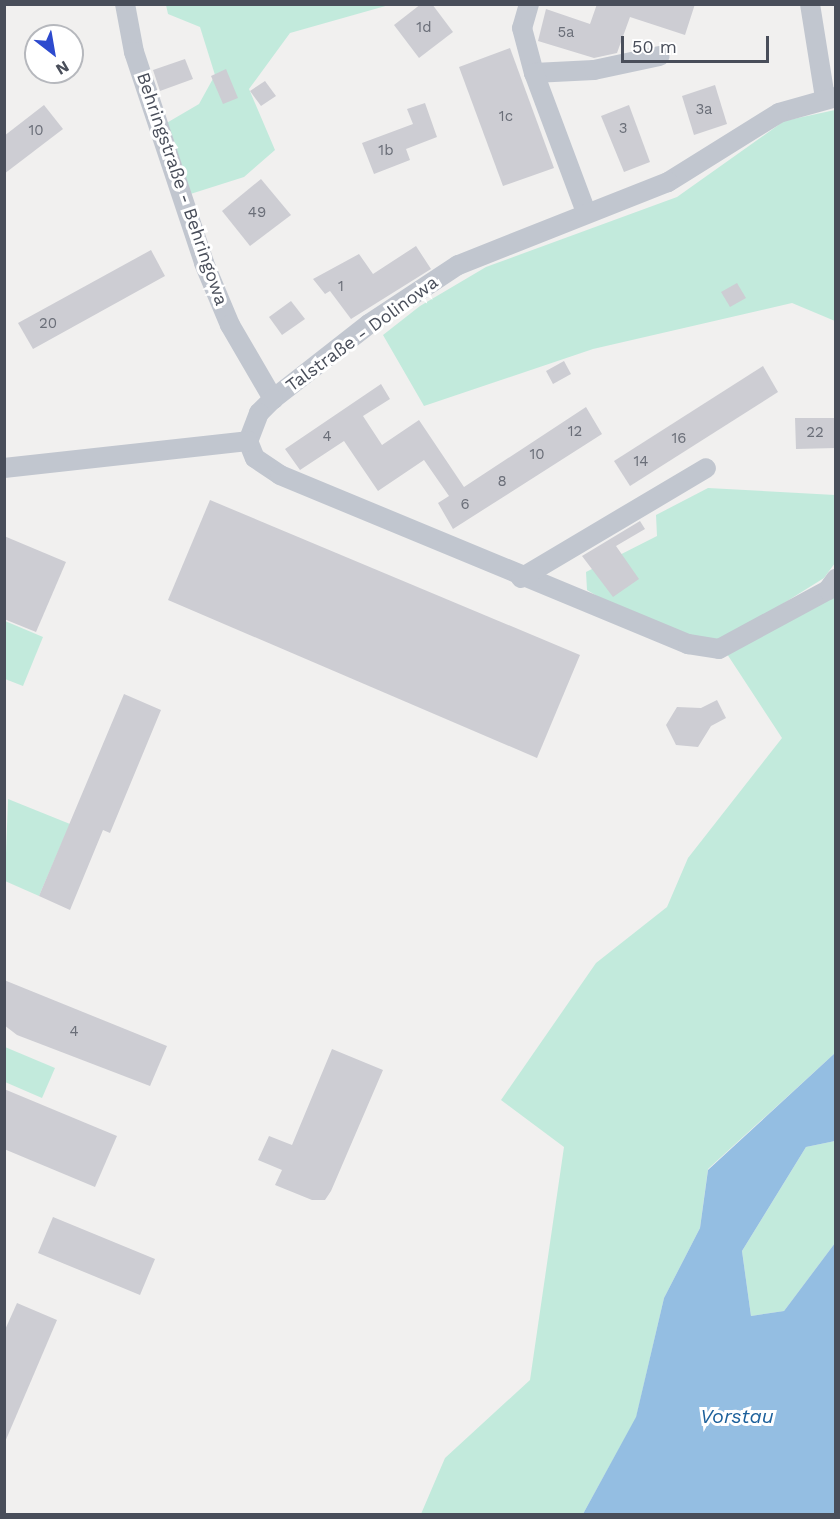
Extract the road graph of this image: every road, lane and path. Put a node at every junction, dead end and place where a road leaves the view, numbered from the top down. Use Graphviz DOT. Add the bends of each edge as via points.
graph roads {
  1 [pos="125,4"];
  2 [pos="529,4"];
  3 [pos="810,4"];
  4 [pos="660,56"];
  5 [pos="534,73"];
  6 [pos="830,98"];
  7 [pos="586,212"];
  8 [pos="273,399"];
  9 [pos="248,441"];
  10 [pos="4,468"];
  11 [pos="706,468"];
  12 [pos="521,578"];
  13 [pos="836,579"];
  1 -- 8 [label="street, Behringstraße - Behringowa" via="134,52 204,263 230,325"];
  2 -- 5 [label="street" via="522,28"];
  3 -- 6 [label="street"];
  4 -- 5 [label="street" via="594,70"];
  5 -- 7 [label="street"];
  6 -- 7 [label="street, Talstraße - Dolinowa" via="779,113 668,182"];
  7 -- 8 [label="street, Talstraße - Dolinowa" via="458,266 369,324"];
  8 -- 9 [label="street, Talstraße - Dolinowa" via="259,412"];
  9 -- 10 [label="street"];
  9 -- 12 [label="street" via="255,458 280,475"];
  11 -- 12 [label="street"];
  12 -- 13 [label="street" via="668,638 719,649 828,590"];
}
